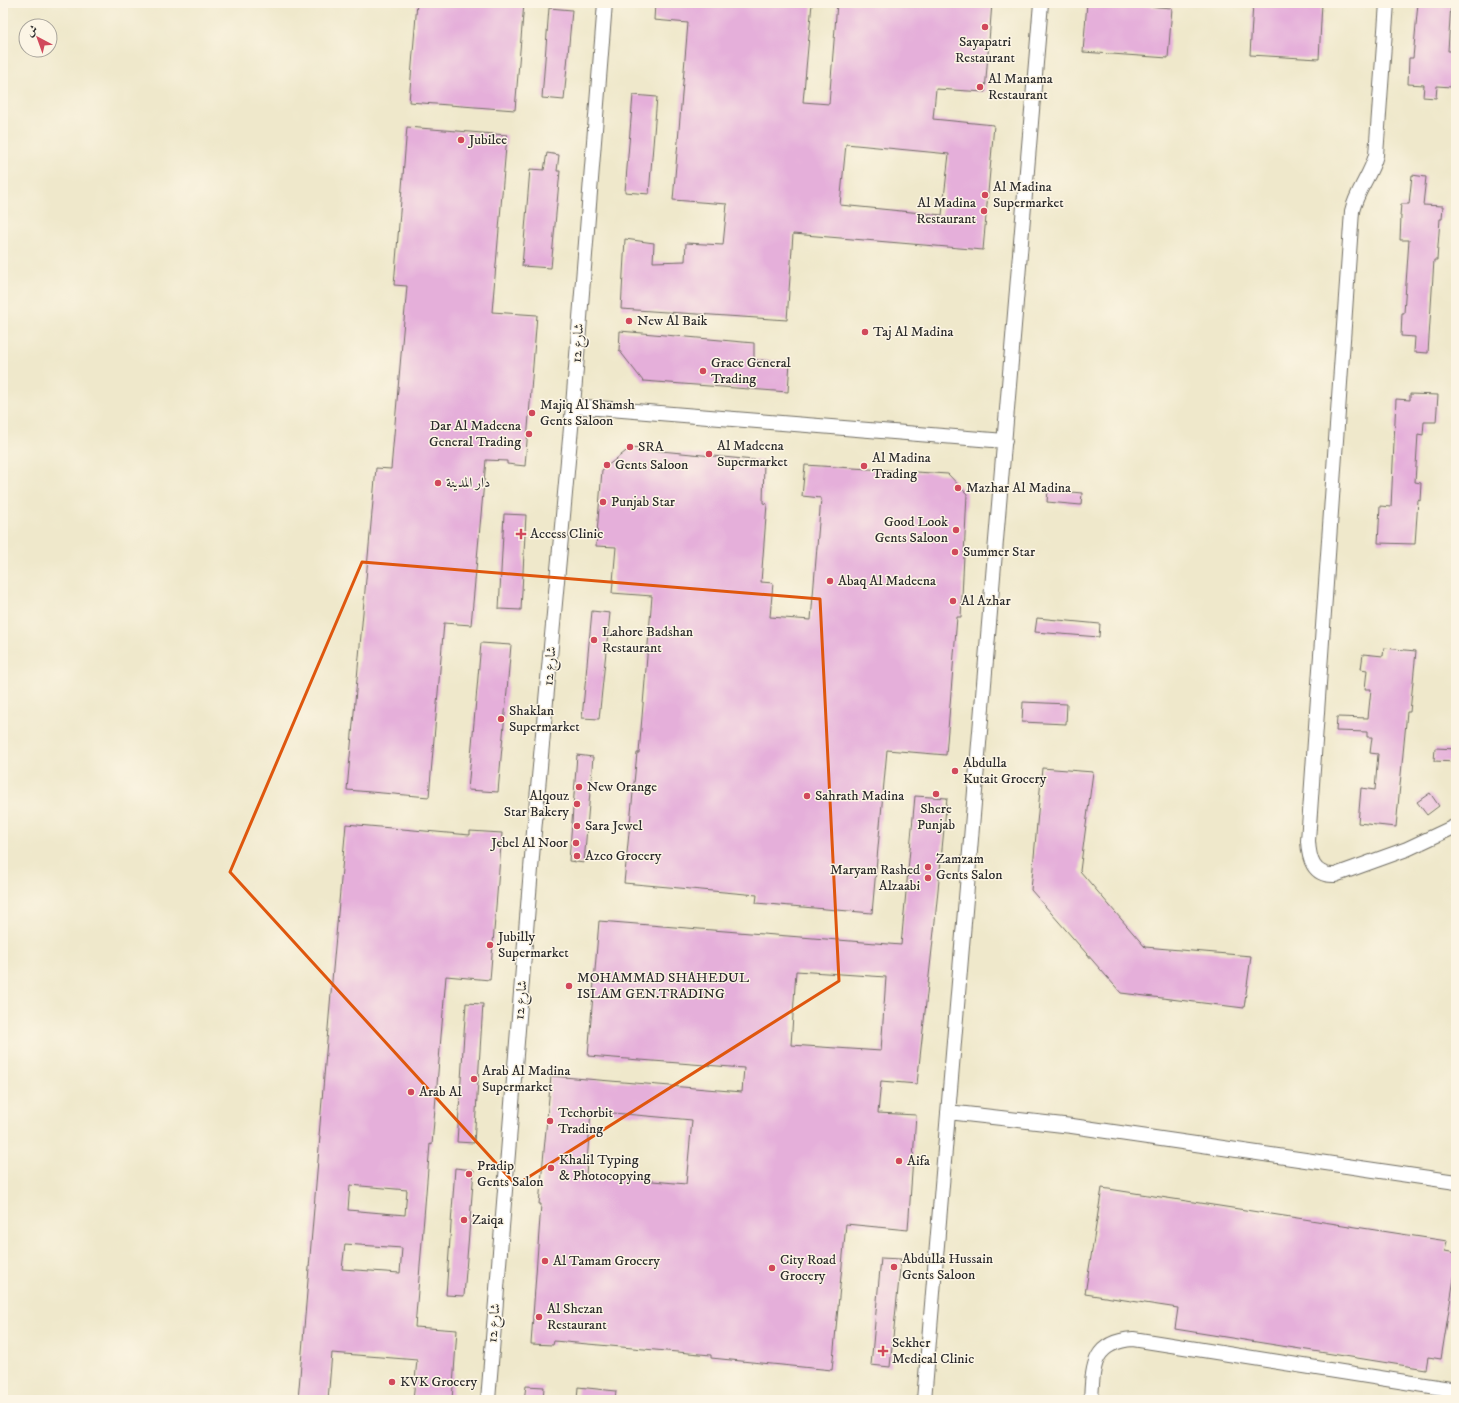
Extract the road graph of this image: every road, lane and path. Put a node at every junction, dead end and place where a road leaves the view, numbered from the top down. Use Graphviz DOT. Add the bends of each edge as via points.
graph roads {
  1 [pos="605,3"];
  2 [pos="1041,3"];
  3 [pos="1387,3"];
  4 [pos="573,406"];
  5 [pos="1005,441"];
  6 [pos="1456,826"];
  7 [pos="948,1112"];
  8 [pos="1456,1182"];
  9 [pos="1456,1390"];
  10 [pos="488,1400"];
  11 [pos="924,1400"];
  12 [pos="1091,1400"];
  1 -- 4 [label="street, شارع 12"];
  2 -- 5 [label="street"];
  3 -- 6 [label="street" via="1376,155 1352,211 1308,841 1311,862 1317,870 1327,875 1335,875 1407,849"];
  4 -- 5 [label="street"];
  4 -- 10 [label="street, شارع 12" via="534,832"];
  5 -- 7 [label="street"];
  7 -- 8 [label="street" via="1072,1126"];
  7 -- 11 [label="street"];
  9 -- 12 [label="street" via="1133,1339 1120,1340 1100,1353 1094,1364"];
}
